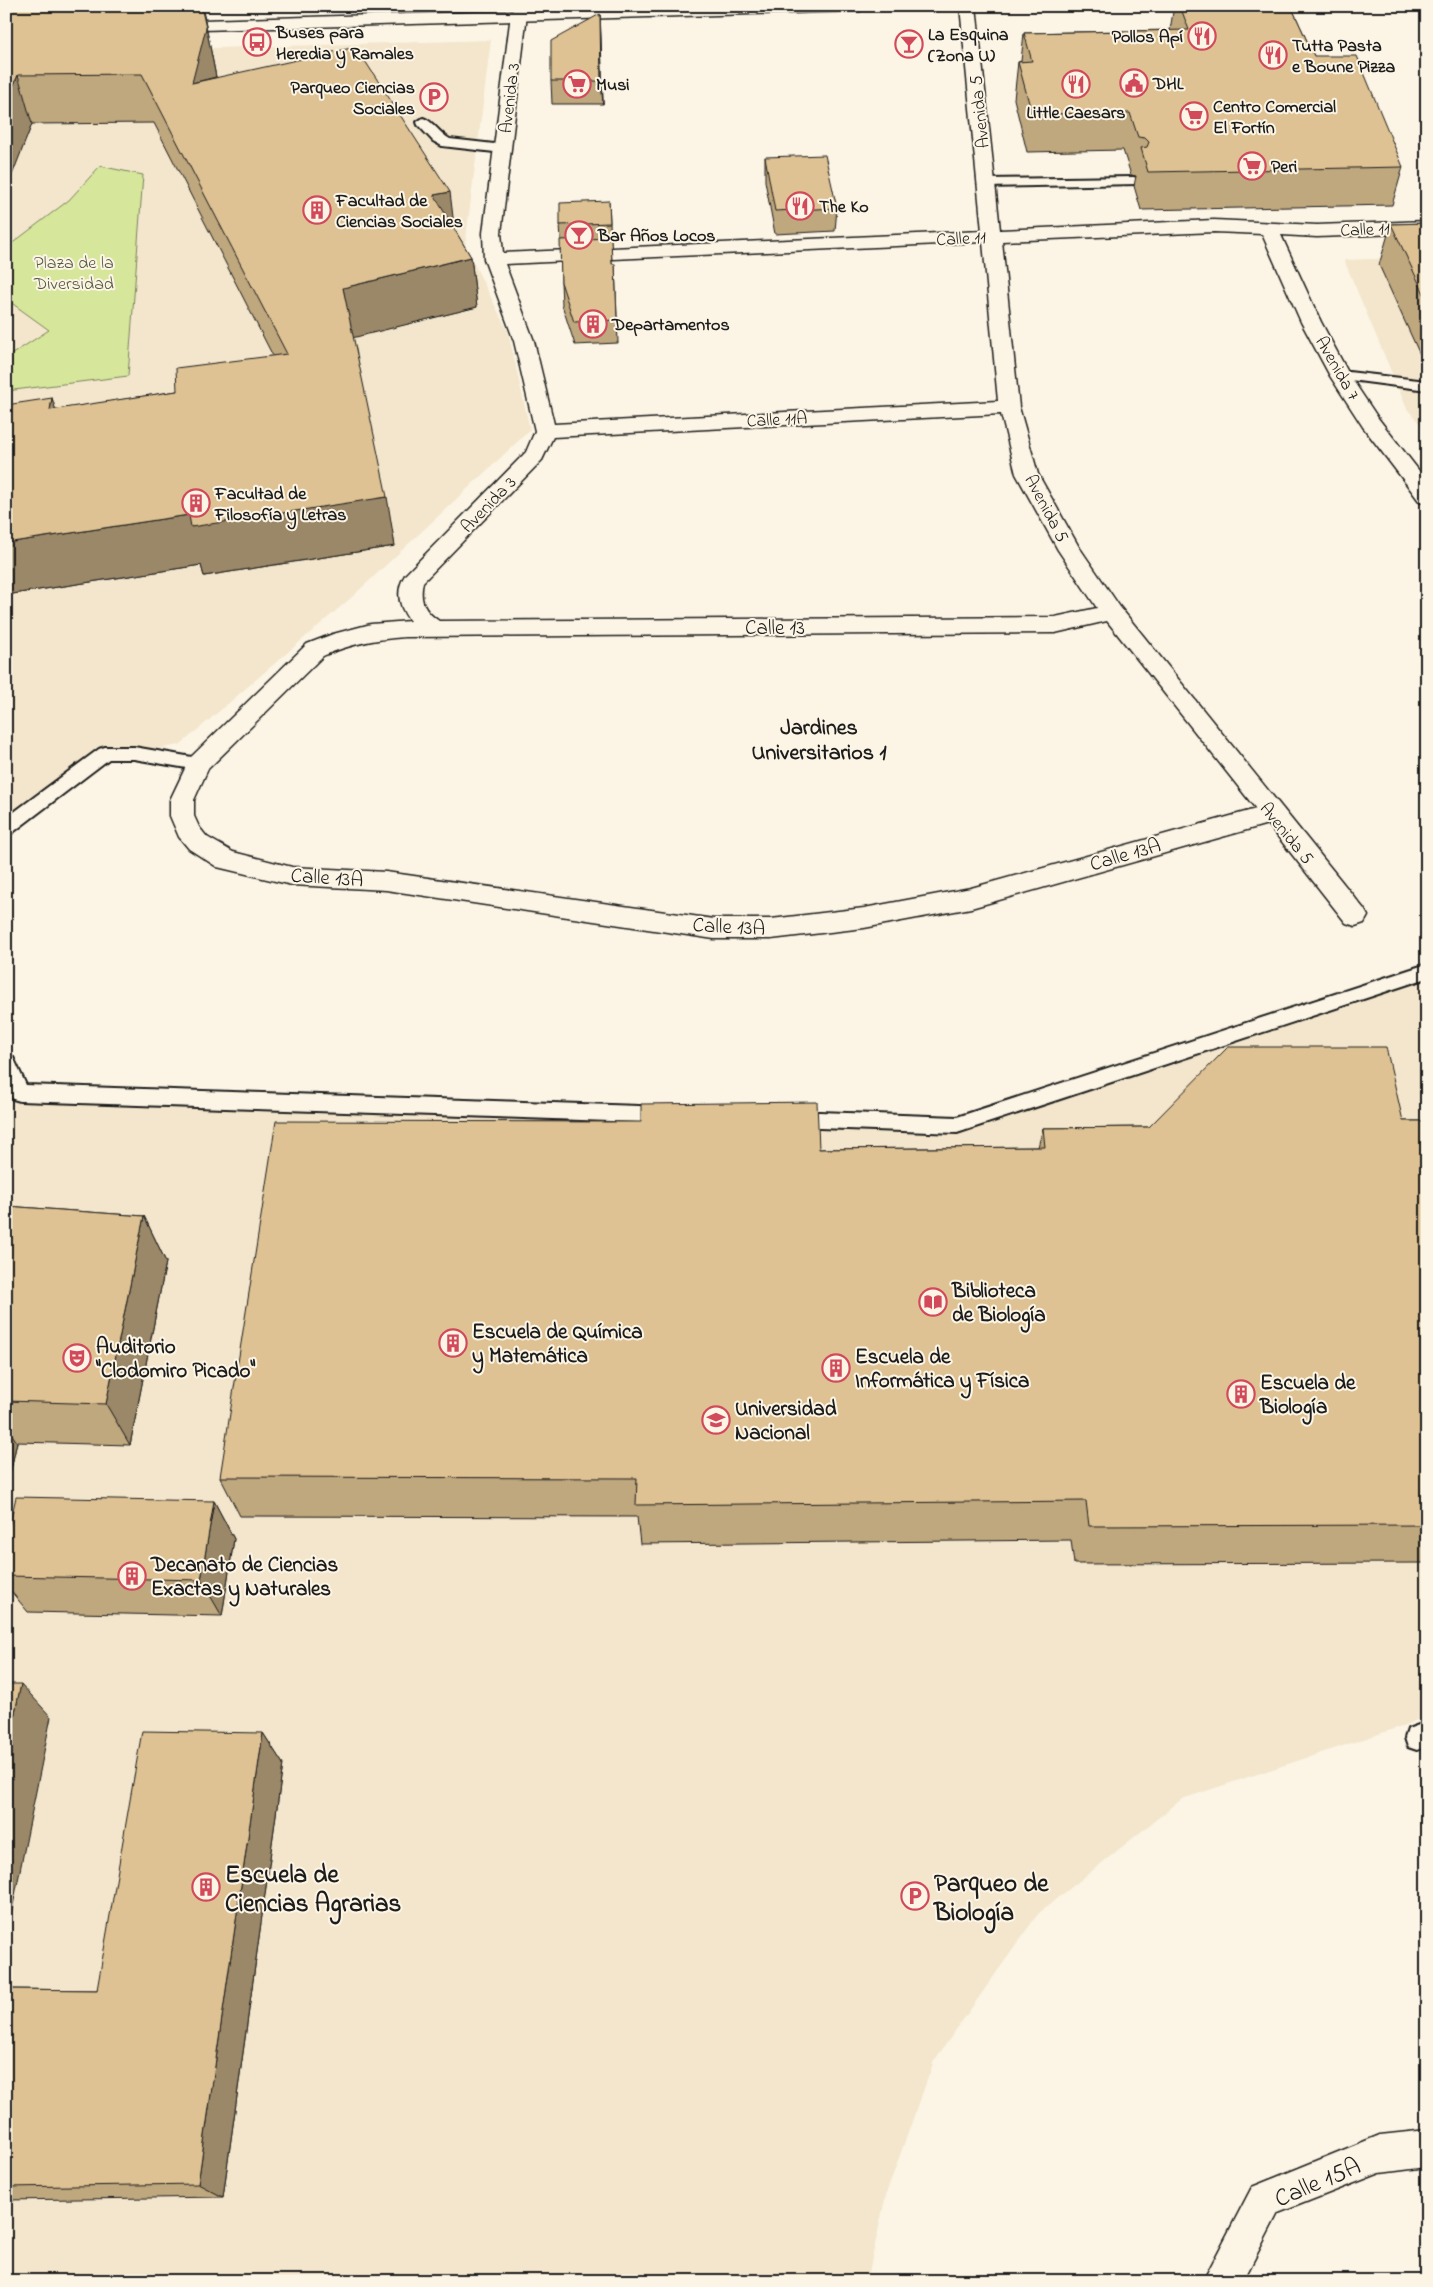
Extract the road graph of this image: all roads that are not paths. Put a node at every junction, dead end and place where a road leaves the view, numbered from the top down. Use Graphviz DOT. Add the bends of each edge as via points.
graph roads {
  1 [pos="860,6"];
  2 [pos="968,6"];
  3 [pos="520,10"];
  4 [pos="153,26"];
  5 [pos="423,122"];
  6 [pos="503,148"];
  7 [pos="1133,181"];
  8 [pos="986,183"];
  9 [pos="1427,227"];
  10 [pos="1269,228"];
  11 [pos="992,237"];
  12 [pos="494,259"];
  13 [pos="1340,375"];
  14 [pos="1427,386"];
  15 [pos="1009,407"];
  16 [pos="545,430"];
  17 [pos="1427,496"];
  18 [pos="1112,612"];
  19 [pos="436,630"];
  20 [pos="198,764"];
  21 [pos="1271,814"];
  22 [pos="6,828"];
  23 [pos="1354,916"];
  24 [pos="1427,971"];
  25 [pos="6,1063"];
  26 [pos="688,1116"];
  27 [pos="777,1119"];
  28 [pos="1427,2148"];
  29 [pos="1222,2281"];
  1 -- 3 [label="street"];
  2 -- 8 [label="street, Avenida 5"];
  3 -- 4 [label="street"];
  3 -- 6 [label="street, Avenida 3"];
  5 -- 6 [label="lane" via="447,143"];
  6 -- 12 [label="street, Avenida 3" via="492,233"];
  7 -- 8 [label="lane"];
  8 -- 11 [label="street, Avenida 5"];
  9 -- 10 [label="street, Calle 11" via="1317,231"];
  10 -- 11 [label="street, Calle 11" via="1214,226"];
  10 -- 13 [label="street, Avenida 7" via="1309,318"];
  11 -- 12 [label="street, Calle 11"];
  11 -- 15 [label="street, Avenida 5"];
  12 -- 16 [label="street, Avenida 3" via="524,341"];
  13 -- 14 [label="lane"];
  13 -- 17 [label="street, Avenida 7" via="1381,438"];
  15 -- 16 [label="street, Calle 11A"];
  15 -- 18 [label="street, Avenida 5" via="1027,474 1069,550"];
  16 -- 19 [label="street, Avenida 3" via="535,455 414,580 409,594 412,609"];
  18 -- 19 [label="street, Calle 13" via="1055,625"];
  18 -- 21 [label="street, Avenida 5"];
  19 -- 20 [label="street" via="371,632 341,639 315,650"];
  20 -- 21 [label="street, Calle 13A" via="182,800 182,816 188,831 206,849 226,860 292,876 386,881 714,929 771,929 864,918 971,898"];
  20 -- 22 [label="lane" via="134,753 105,753"];
  21 -- 23 [label="street, Avenida 5"];
  24 -- 27 [label="lane" via="957,1125"];
  25 -- 26 [label="lane" via="20,1092"];
  28 -- 29 [label="street, Calle 15A" via="1380,2154 1265,2200"];
}
